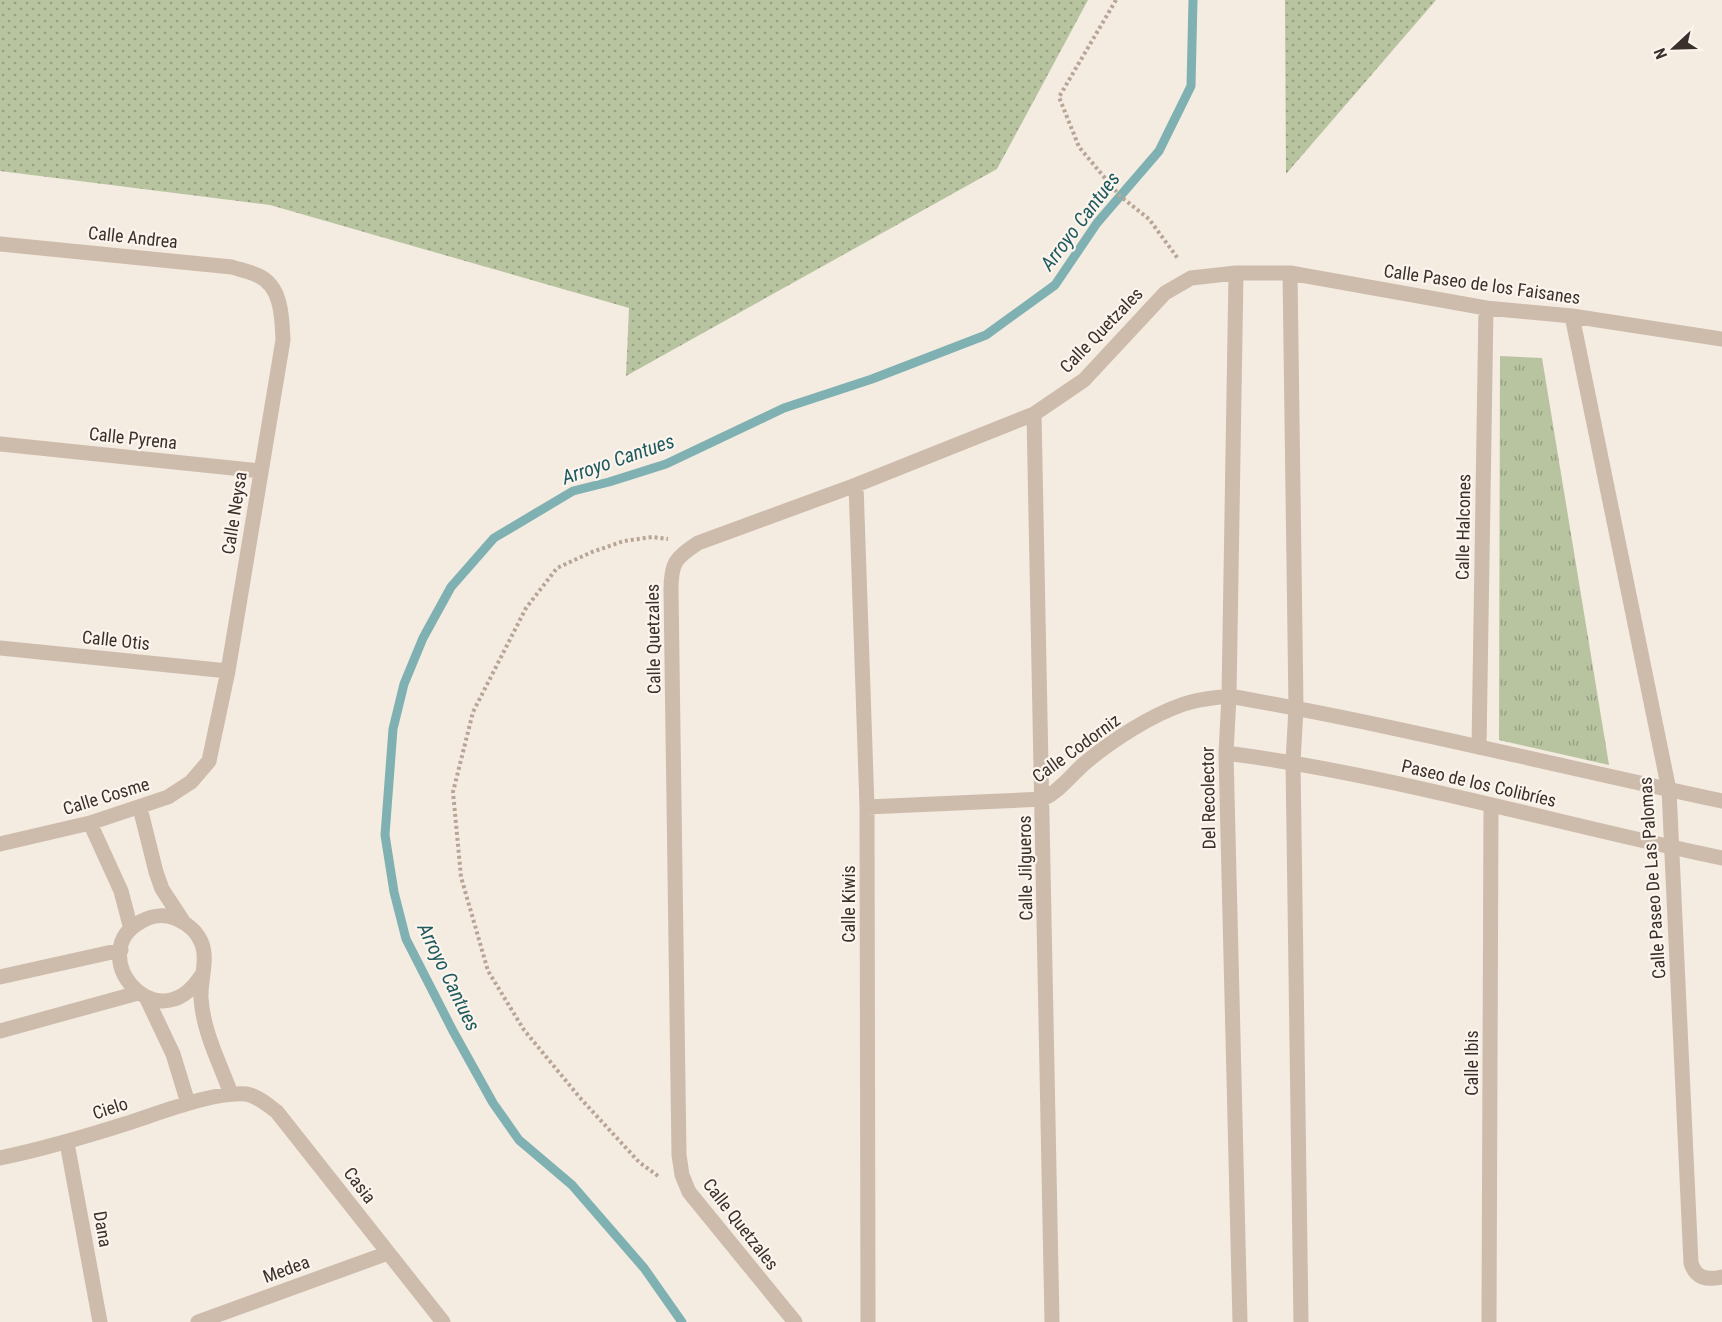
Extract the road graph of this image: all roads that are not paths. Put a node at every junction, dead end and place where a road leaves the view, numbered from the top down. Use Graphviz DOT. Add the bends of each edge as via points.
graph roads {
  1 [pos="0,244"];
  2 [pos="1236,273"];
  3 [pos="1290,273"];
  4 [pos="261,277"];
  5 [pos="1486,308"];
  6 [pos="1572,316"];
  7 [pos="1722,339"];
  8 [pos="1035,414"];
  9 [pos="0,444"];
  10 [pos="261,471"];
  11 [pos="856,485"];
  12 [pos="0,648"];
  13 [pos="228,671"];
  14 [pos="1229,696"];
  15 [pos="1296,708"];
  16 [pos="1479,747"];
  17 [pos="1226,753"];
  18 [pos="209,761"];
  19 [pos="1293,762"];
  20 [pos="1669,790"];
  21 [pos="1043,799"];
  22 [pos="1722,801"];
  23 [pos="1491,805"];
  24 [pos="867,807"];
  25 [pos="140,808"];
  26 [pos="90,823"];
  27 [pos="0,844"];
  28 [pos="1671,848"];
  29 [pos="1722,858"];
  30 [pos="183,921"];
  31 [pos="131,929"];
  32 [pos="121,950"];
  33 [pos="201,976"];
  34 [pos="0,977"];
  35 [pos="142,995"];
  36 [pos="0,1031"];
  37 [pos="231,1094"];
  38 [pos="188,1103"];
  39 [pos="67,1143"];
  40 [pos="0,1158"];
  41 [pos="388,1253"];
  42 [pos="1722,1277"];
  43 [pos="100,1322"];
  44 [pos="198,1322"];
  45 [pos="443,1322"];
  46 [pos="795,1322"];
  47 [pos="868,1322"];
  48 [pos="1052,1322"];
  49 [pos="1240,1322"];
  50 [pos="1301,1322"];
  51 [pos="1489,1322"];
  1 -- 4 [label="street, Calle Andrea" via="232,267"];
  2 -- 3 [label="street, Calle Paseo de los Faisanes"];
  2 -- 8 [label="street, Calle Quetzales" via="1191,278 1165,293 1084,380"];
  2 -- 14 [label="street, Del Recolector"];
  3 -- 5 [label="street, Calle Paseo de los Faisanes"];
  3 -- 15 [label="street"];
  4 -- 10 [label="street, Calle Neysa" via="274,291 282,309 283,340"];
  5 -- 6 [label="street, Calle Paseo de los Faisanes"];
  5 -- 16 [label="street, Calle Halcones"];
  6 -- 7 [label="street, Calle Paseo de los Faisanes"];
  6 -- 20 [label="street, Calle Paseo De Las Palomas"];
  8 -- 11 [label="street, Calle Quetzales"];
  8 -- 21 [label="street, Calle Jilgueros"];
  9 -- 10 [label="street, Calle Pyrena"];
  10 -- 13 [label="street, Calle Neysa"];
  11 -- 24 [label="street, Calle Kiwis"];
  11 -- 46 [label="street, Calle Quetzales" via="698,543 676,560 672,570 682,1175 689,1191"];
  12 -- 13 [label="street, Calle Otis"];
  13 -- 18 [label="street, Calle Neysa"];
  14 -- 15 [label="street, Paseo de los Colibríes"];
  14 -- 17 [label="street, Del Recolector"];
  14 -- 21 [label="street, Calle Codorniz" via="1182,704 1158,715 1085,763"];
  15 -- 16 [label="street, Paseo de los Colibríes"];
  15 -- 19 [label="street"];
  16 -- 20 [label="street, Paseo de los Colibríes"];
  17 -- 19 [label="street, Paseo de los Colibríes"];
  17 -- 49 [label="street, Del Recolector"];
  18 -- 25 [label="street, Calle Cosme" via="191,782"];
  19 -- 23 [label="street, Paseo de los Colibríes"];
  19 -- 50 [label="street"];
  20 -- 22 [label="street, Paseo de los Colibríes"];
  20 -- 28 [label="street, Calle Paseo De Las Palomas"];
  21 -- 24 [label="street, Calle Codorniz"];
  21 -- 48 [label="street, Calle Jilgueros"];
  23 -- 28 [label="street, Paseo de los Colibríes"];
  23 -- 51 [label="street, Calle Ibis"];
  24 -- 47 [label="street, Calle Kiwis"];
  25 -- 26 [label="street, Calle Cosme"];
  25 -- 30 [label="street" via="162,889"];
  26 -- 27 [label="street, Calle Cosme"];
  26 -- 31 [label="street" via="121,891"];
  28 -- 29 [label="street, Paseo de los Colibríes"];
  28 -- 42 [label="street, Calle Paseo De Las Palomas" via="1691,1263 1697,1275 1705,1279"];
  30 -- 31 [label="street" via="161,915"];
  30 -- 33 [label="street" via="203,945"];
  31 -- 32 [label="street"];
  32 -- 34 [label="street"];
  32 -- 35 [label="street" via="123,974"];
  33 -- 35 [label="street" via="189,991 172,1000 159,1001"];
  33 -- 37 [label="street" via="203,1018"];
  35 -- 36 [label="street"];
  35 -- 38 [label="street" via="173,1054"];
  37 -- 38 [label="street, Cielo"];
  37 -- 41 [label="street, Casia" via="261,1100 277,1112"];
  38 -- 39 [label="street, Cielo"];
  39 -- 40 [label="street, Cielo"];
  39 -- 43 [label="street, Dana"];
  41 -- 44 [label="street, Medea"];
  41 -- 45 [label="street, Casia"];
}
